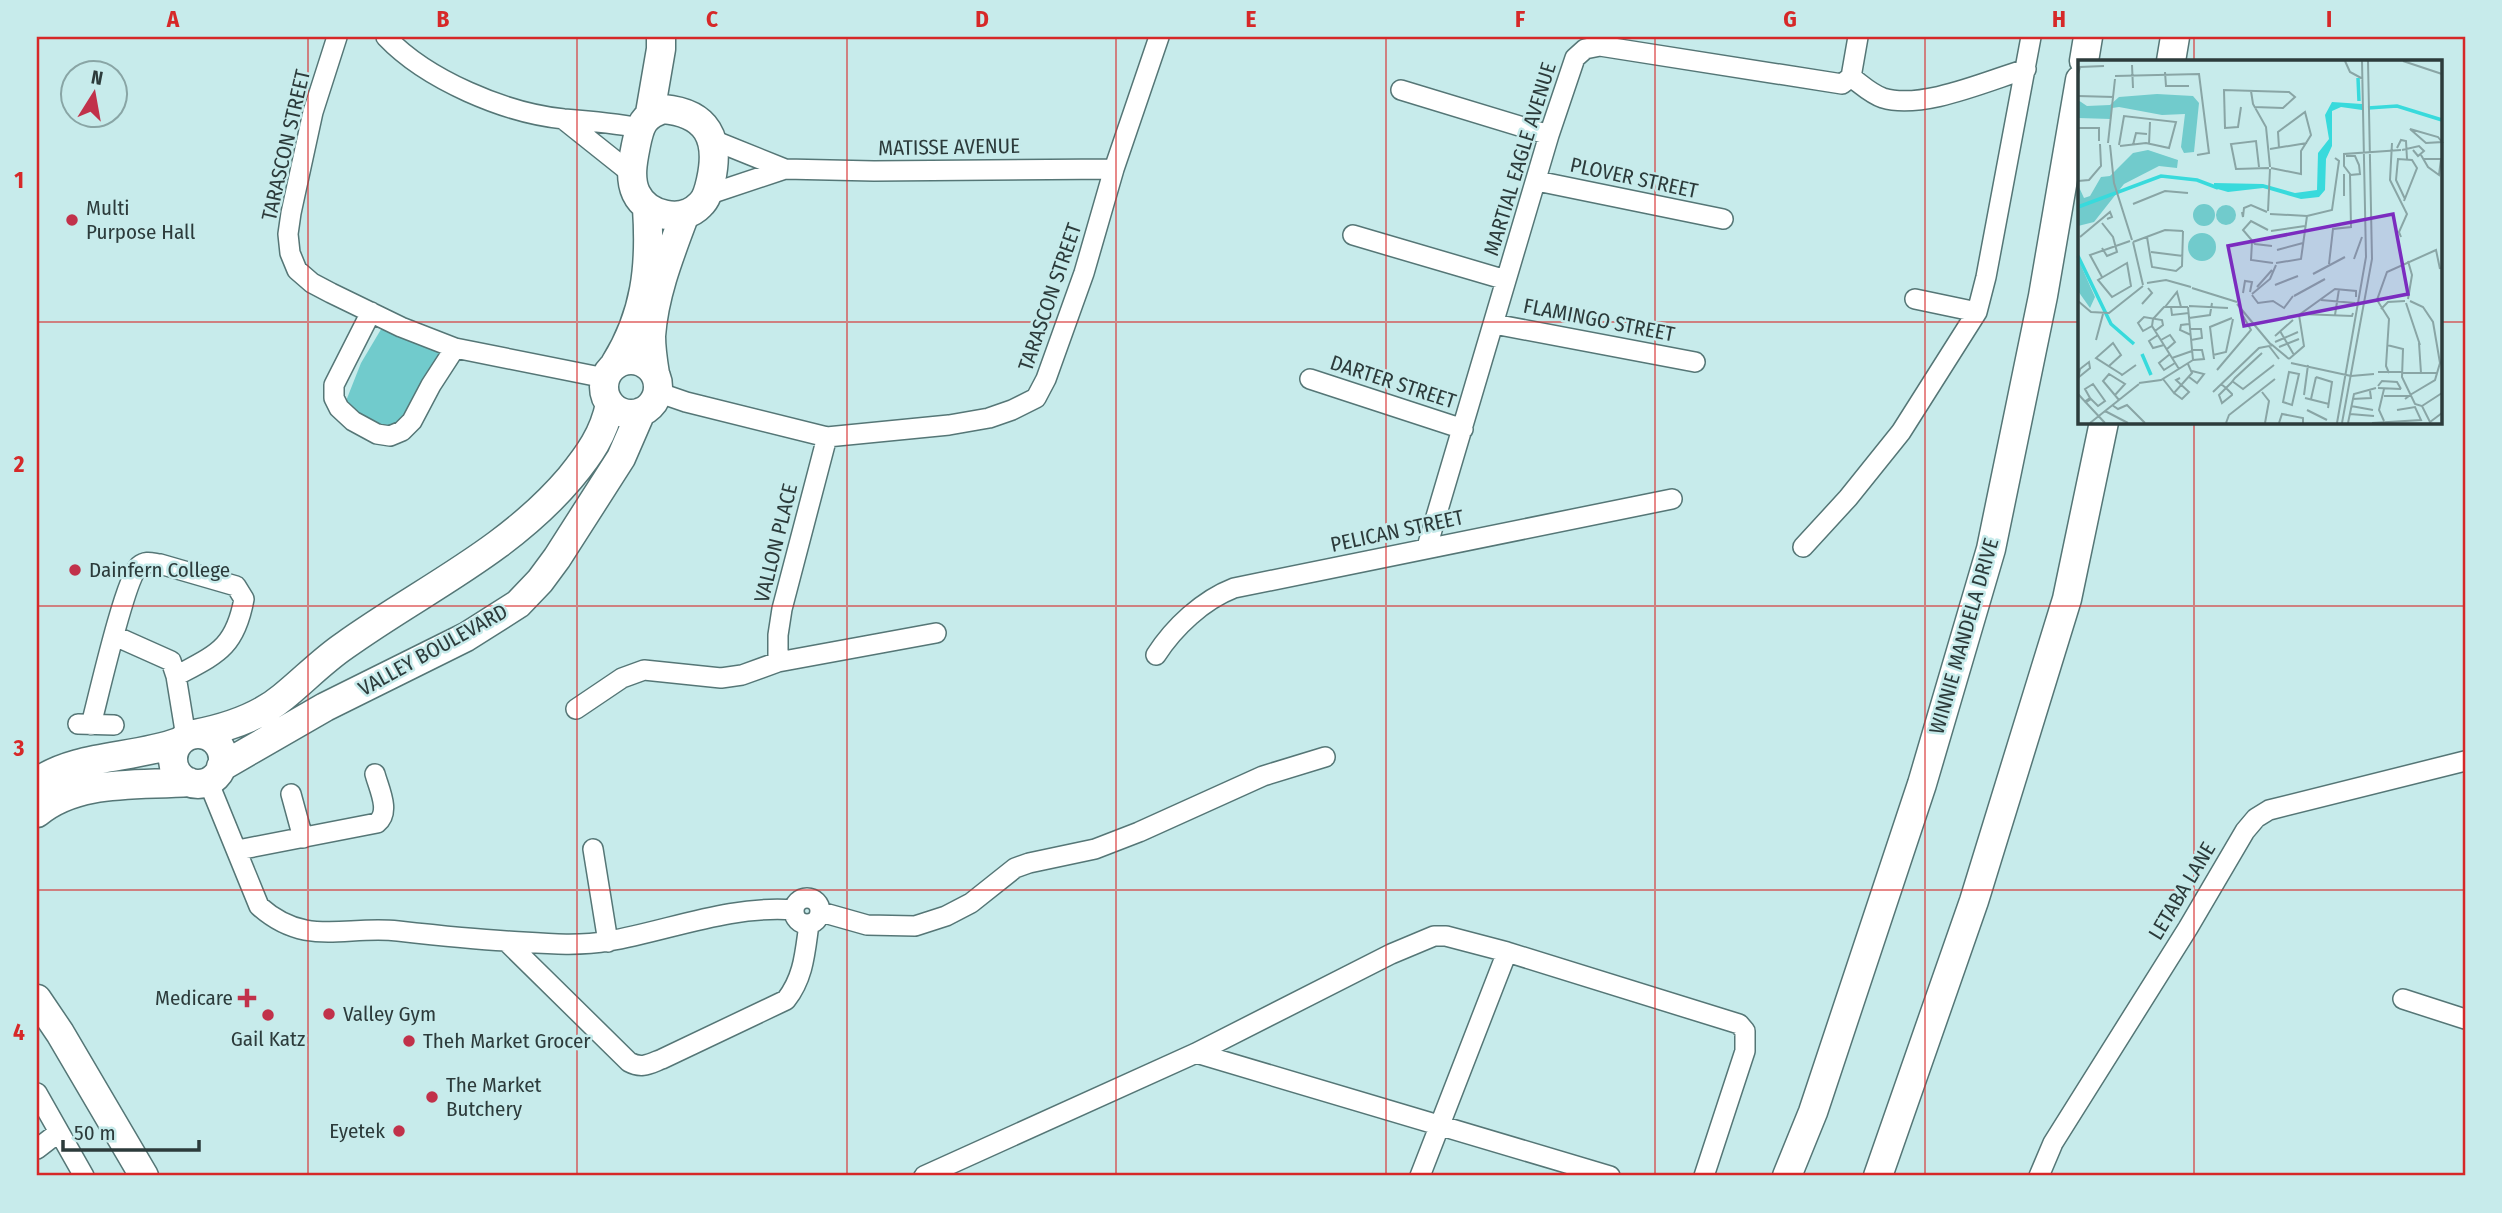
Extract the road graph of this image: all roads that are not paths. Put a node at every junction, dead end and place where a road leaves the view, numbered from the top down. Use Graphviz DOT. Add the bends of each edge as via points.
graph roads {
  1 [pos="337,37"];
  2 [pos="386,37"];
  3 [pos="1159,37"];
  4 [pos="1858,37"];
  5 [pos="2031,37"];
  6 [pos="2088,37"];
  7 [pos="2175,37"];
  8 [pos="661,43"];
  9 [pos="2084,60"];
  10 [pos="2171,60"];
  11 [pos="2026,69"];
  12 [pos="1852,77"];
  13 [pos="1401,90"];
  14 [pos="2078,92"];
  15 [pos="689,114"];
  16 [pos="563,119"];
  17 [pos="645,120"];
  18 [pos="1549,135"];
  19 [pos="713,140"];
  20 [pos="785,169"];
  21 [pos="1114,169"];
  22 [pos="632,174"];
  23 [pos="1537,181"];
  24 [pos="707,195"];
  25 [pos="647,208"];
  26 [pos="685,215"];
  27 [pos="1723,219"];
  28 [pos="1353,234"];
  29 [pos="1506,280"];
  30 [pos="1915,299"];
  31 [pos="371,312"];
  32 [pos="1977,312"];
  33 [pos="1494,324"];
  34 [pos="455,348"];
  35 [pos="1695,362"];
  36 [pos="1310,379"];
  37 [pos="610,382"];
  38 [pos="651,393"];
  39 [pos="2104,424"];
  40 [pos="1463,429"];
  41 [pos="827,437"];
  42 [pos="1672,499"];
  43 [pos="1427,547"];
  44 [pos="1802,547"];
  45 [pos="936,633"];
  46 [pos="115,636"];
  47 [pos="1156,654"];
  48 [pos="778,662"];
  49 [pos="307,675"];
  50 [pos="176,676"];
  51 [pos="325,707"];
  52 [pos="576,709"];
  53 [pos="114,726"];
  54 [pos="187,738"];
  55 [pos="1325,757"];
  56 [pos="2465,761"];
  57 [pos="375,774"];
  58 [pos="206,777"];
  59 [pos="292,794"];
  60 [pos="38,802"];
  61 [pos="303,838"];
  62 [pos="593,849"];
  63 [pos="237,850"];
  64 [pos="815,918"];
  65 [pos="506,941"];
  66 [pos="608,942"];
  67 [pos="1507,952"];
  68 [pos="37,999"];
  69 [pos="2403,999"];
  70 [pos="2465,1019"];
  71 [pos="45,1022"];
  72 [pos="1196,1053"];
  73 [pos="37,1093"];
  74 [pos="1441,1126"];
  75 [pos="59,1132"];
  76 [pos="37,1149"];
  77 [pos="83,1176"];
  78 [pos="144,1176"];
  79 [pos="924,1176"];
  80 [pos="1420,1176"];
  81 [pos="1610,1176"];
  82 [pos="1704,1176"];
  83 [pos="1787,1176"];
  84 [pos="1878,1176"];
  85 [pos="2039,1176"];
  1 -- 31 [label="street, TARASCON STREET" via="299,171 288,234 290,253 297,270 312,283"];
  2 -- 16 [label="street" via="450,83 514,108"];
  3 -- 21 [label="street, TARASCON STREET"];
  4 -- 12 [label="street"];
  5 -- 11 [label="street"];
  6 -- 9 [label="street"];
  7 -- 10 [label="street"];
  8 -- 15 [label="street"];
  8 -- 17 [label="street"];
  11 -- 12 [label="street" via="1907,102 1876,95"];
  11 -- 32 [label="street"];
  12 -- 18 [label="street, MARTIAL EAGLE AVENUE" via="1836,84 1592,47 1574,58"];
  13 -- 18 [label="street"];
  14 -- 83 [label="street, WINNIE MANDELA DRIVE" via="2043,296 1991,549 1922,784"];
  15 -- 17 [label="street" via="663,109"];
  15 -- 19 [label="street"];
  16 -- 17 [label="street"];
  16 -- 22 [label="street"];
  17 -- 22 [label="street"];
  18 -- 23 [label="street, MARTIAL EAGLE AVENUE"];
  19 -- 20 [label="street, MATISSE AVENUE"];
  19 -- 24 [label="street"];
  20 -- 21 [label="street, MATISSE AVENUE"];
  20 -- 24 [label="street, MATISSE AVENUE"];
  21 -- 41 [label="street, TARASCON STREET" via="1084,273 1036,398 989,418"];
  22 -- 25 [label="street" via="636,193"];
  23 -- 27 [label="street, PLOVER STREET"];
  23 -- 29 [label="street, MARTIAL EAGLE AVENUE"];
  24 -- 26 [label="street"];
  25 -- 26 [label="street" via="658,214"];
  25 -- 37 [label="street, VALLEY BOULEVARD" via="649,255 642,305"];
  26 -- 38 [label="street, VALLEY BOULEVARD" via="664,270 656,308"];
  28 -- 29 [label="street"];
  29 -- 33 [label="street, MARTIAL EAGLE AVENUE"];
  30 -- 32 [label="street"];
  31 -- 34 [label="street, TARASCON STREET"];
  31 -- 34 [label="street" via="334,385 339,408 364,428 390,436 407,428"];
  32 -- 44 [label="street" via="1893,443"];
  33 -- 35 [label="street, FLAMINGO STREET"];
  33 -- 40 [label="street, MARTIAL EAGLE AVENUE"];
  34 -- 37 [label="street, TARASCON STREET"];
  36 -- 40 [label="street, DARTER STREET"];
  37 -- 38 [label="street" via="624,413"];
  37 -- 38 [label="street" via="633,360 642,362"];
  37 -- 49 [label="street, VALLEY BOULEVARD" via="607,420 592,451 552,499 485,556 344,646"];
  38 -- 41 [label="street, TARASCON STREET"];
  38 -- 51 [label="street, VALLEY BOULEVARD" via="614,470 557,558 518,604 466,637"];
  39 -- 84 [label="street" via="2067,599 1974,901"];
  40 -- 43 [label="street, MARTIAL EAGLE AVENUE"];
  41 -- 48 [label="street, VALLON PLACE" via="782,609"];
  42 -- 43 [label="street, PELICAN STREET"];
  43 -- 47 [label="street, PELICAN STREET" via="1217,594"];
  45 -- 48 [label="street"];
  46 -- 50 [label="street" via="169,658"];
  46 -- 50 [label="street" via="126,594 142,564 160,564 236,586 244,599 240,624 218,654"];
  46 -- 53 [label="street" via="85,725"];
  48 -- 52 [label="street" via="721,678 644,670 621,678"];
  49 -- 51 [label="street"];
  49 -- 54 [label="street, VALLEY BOULEVARD" via="255,716"];
  50 -- 54 [label="street"];
  51 -- 58 [label="street, VALLEY BOULEVARD"];
  54 -- 58 [label="street" via="175,749 177,772"];
  54 -- 58 [label="street" via="211,738 217,743 223,759"];
  54 -- 60 [label="street, VALLEY BOULEVARD" via="155,751 60,769"];
  55 -- 64 [label="street" via="1263,776 1095,849 1015,868 971,903 915,926"];
  56 -- 85 [label="street, LETABA LANE" via="2305,800 2256,818 2053,1143"];
  57 -- 61 [label="street" via="384,809 381,820"];
  58 -- 60 [label="street, VALLEY BOULEVARD" via="91,789"];
  58 -- 63 [label="street"];
  59 -- 61 [label="street"];
  61 -- 63 [label="street"];
  62 -- 66 [label="street"];
  63 -- 65 [label="street" via="259,906 282,923 306,930 398,931"];
  64 -- 65 [label="street" via="802,971 786,1000 644,1066 629,1062"];
  64 -- 66 [label="street" via="798,921 794,910 745,910"];
  65 -- 66 [label="street"];
  67 -- 72 [label="street" via="1434,936"];
  67 -- 74 [label="street"];
  67 -- 82 [label="street" via="1739,1024 1745,1031 1745,1051"];
  68 -- 71 [label="street"];
  69 -- 70 [label="street"];
  71 -- 78 [label="street"];
  72 -- 74 [label="street"];
  72 -- 79 [label="street"];
  73 -- 75 [label="street"];
  74 -- 80 [label="street"];
  74 -- 81 [label="street"];
  75 -- 76 [label="street"];
  75 -- 77 [label="street"];
}
